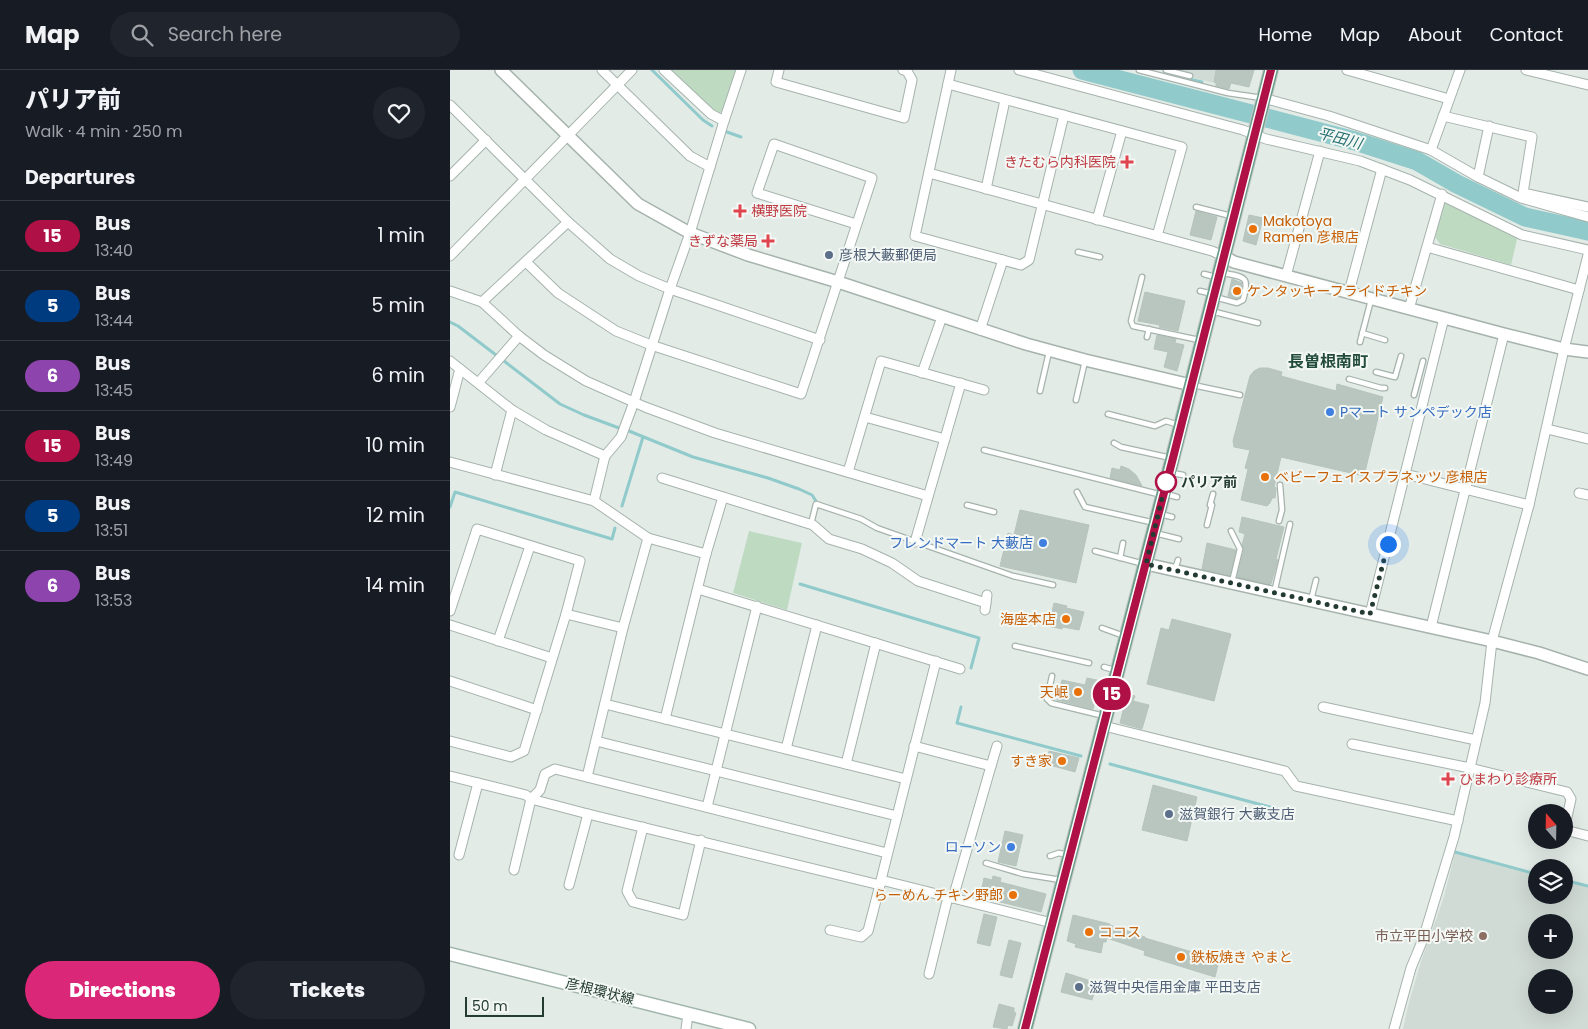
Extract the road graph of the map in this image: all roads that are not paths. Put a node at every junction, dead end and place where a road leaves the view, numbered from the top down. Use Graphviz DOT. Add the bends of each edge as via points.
graph roads {
  1 [pos="501,70"];
  2 [pos="602,70"];
  3 [pos="632,70"];
  4 [pos="664,70"];
  5 [pos="741,70"];
  6 [pos="779,70"];
  7 [pos="903,70"];
  8 [pos="951,70"];
  9 [pos="1019,70"];
  10 [pos="1139,70"];
  11 [pos="1166,70"];
  12 [pos="1270,70"];
  13 [pos="1347,70"];
  14 [pos="1460,70"];
  15 [pos="1526,70"];
  16 [pos="1190,76"];
  17 [pos="948,84"];
  18 [pos="617,85"];
  19 [pos="1588,85"];
  20 [pos="1449,99"];
  21 [pos="1005,100"];
  22 [pos="1262,101"];
  23 [pos="450,105"];
  24 [pos="1064,115"];
  25 [pos="1443,116"];
  26 [pos="724,121"];
  27 [pos="1490,126"];
  28 [pos="1122,131"];
  29 [pos="1255,132"];
  30 [pos="568,136"];
  31 [pos="486,140"];
  32 [pos="1431,150"];
  33 [pos="1320,151"];
  34 [pos="710,167"];
  35 [pos="1382,169"];
  36 [pos="929,173"];
  37 [pos="450,176"];
  38 [pos="1478,177"];
  39 [pos="525,178"];
  40 [pos="986,189"];
  41 [pos="1442,194"];
  42 [pos="1042,204"];
  43 [pos="1588,206"];
  44 [pos="1196,207"];
  45 [pos="1233,216"];
  46 [pos="1588,217"];
  47 [pos="1097,220"];
  48 [pos="568,222"];
  49 [pos="856,224"];
  50 [pos="690,233"];
  51 [pos="1157,236"];
  52 [pos="1427,247"];
  53 [pos="1588,250"];
  54 [pos="1078,252"];
  55 [pos="1588,255"];
  56 [pos="450,256"];
  57 [pos="1223,256"];
  58 [pos="1100,257"];
  59 [pos="1003,260"];
  60 [pos="526,262"];
  61 [pos="1214,275"];
  62 [pos="1286,276"];
  63 [pos="1142,277"];
  64 [pos="838,282"];
  65 [pos="670,289"];
  66 [pos="1579,290"];
  67 [pos="450,291"];
  68 [pos="1349,292"];
  69 [pos="1209,294"];
  70 [pos="1371,298"];
  71 [pos="482,302"];
  72 [pos="1409,309"];
  73 [pos="1210,311"];
  74 [pos="942,317"];
  75 [pos="1444,318"];
  76 [pos="1258,323"];
  77 [pos="1150,329"];
  78 [pos="980,330"];
  79 [pos="1362,333"];
  80 [pos="1504,334"];
  81 [pos="519,336"];
  82 [pos="1147,337"];
  83 [pos="820,340"];
  84 [pos="1385,340"];
  85 [pos="1202,341"];
  86 [pos="1360,342"];
  87 [pos="651,345"];
  88 [pos="1564,349"];
  89 [pos="1049,350"];
  90 [pos="1588,352"];
  91 [pos="1401,356"];
  92 [pos="1085,360"];
  93 [pos="450,361"];
  94 [pos="1424,361"];
  95 [pos="460,369"];
  96 [pos="922,372"];
  97 [pos="1376,372"];
  98 [pos="1349,379"];
  99 [pos="479,382"];
  100 [pos="961,383"];
  101 [pos="1192,384"];
  102 [pos="1385,388"];
  103 [pos="984,390"];
  104 [pos="1040,391"];
  105 [pos="1240,395"];
  106 [pos="1414,395"];
  107 [pos="1076,400"];
  108 [pos="634,402"];
  109 [pos="450,407"];
  110 [pos="512,410"];
  111 [pos="1108,414"];
  112 [pos="864,417"];
  113 [pos="1181,425"];
  114 [pos="1546,429"];
  115 [pos="1588,438"];
  116 [pos="945,439"];
  117 [pos="1114,443"];
  118 [pos="984,450"];
  119 [pos="605,456"];
  120 [pos="1173,458"];
  121 [pos="450,462"];
  122 [pos="848,472"];
  123 [pos="1406,474"];
  124 [pos="495,475"];
  125 [pos="662,478"];
  126 [pos="1280,485"];
  127 [pos="1466,488"];
  128 [pos="1077,492"];
  129 [pos="1213,494"];
  130 [pos="1168,495"];
  131 [pos="928,496"];
  132 [pos="723,497"];
  133 [pos="594,501"];
  134 [pos="967,505"];
  135 [pos="1529,505"];
  136 [pos="994,512"];
  137 [pos="1279,521"];
  138 [pos="1160,522"];
  139 [pos="811,524"];
  140 [pos="1290,524"];
  141 [pos="1207,525"];
  142 [pos="1231,531"];
  143 [pos="648,538"];
  144 [pos="1179,539"];
  145 [pos="915,542"];
  146 [pos="1123,543"];
  147 [pos="530,546"];
  148 [pos="1095,552"];
  149 [pos="706,554"];
  150 [pos="1120,558"];
  151 [pos="1146,564"];
  152 [pos="1316,580"];
  153 [pos="1231,583"];
  154 [pos="1052,585"];
  155 [pos="698,590"];
  156 [pos="1274,592"];
  157 [pos="1311,601"];
  158 [pos="986,603"];
  159 [pos="757,606"];
  160 [pos="450,611"];
  161 [pos="566,614"];
  162 [pos="1370,614"];
  163 [pos="450,625"];
  164 [pos="817,625"];
  165 [pos="1431,627"];
  166 [pos="623,628"];
  167 [pos="1102,628"];
  168 [pos="1127,636"];
  169 [pos="498,641"];
  170 [pos="1492,641"];
  171 [pos="876,643"];
  172 [pos="1015,646"];
  173 [pos="552,658"];
  174 [pos="936,661"];
  175 [pos="1089,663"];
  176 [pos="1104,667"];
  177 [pos="960,669"];
  178 [pos="1588,669"];
  179 [pos="1118,671"];
  180 [pos="1052,676"];
  181 [pos="450,682"];
  182 [pos="605,704"];
  183 [pos="1323,707"];
  184 [pos="537,710"];
  185 [pos="665,719"];
  186 [pos="1105,721"];
  187 [pos="726,734"];
  188 [pos="1476,740"];
  189 [pos="450,741"];
  190 [pos="596,741"];
  191 [pos="1352,744"];
  192 [pos="914,746"];
  193 [pos="997,746"];
  194 [pos="786,749"];
  195 [pos="846,764"];
  196 [pos="990,766"];
  197 [pos="1470,768"];
  198 [pos="716,771"];
  199 [pos="450,776"];
  200 [pos="587,777"];
  201 [pos="906,779"];
  202 [pos="478,783"];
  203 [pos="531,798"];
  204 [pos="707,807"];
  205 [pos="588,814"];
  206 [pos="897,816"];
  207 [pos="1458,822"];
  208 [pos="643,827"];
  209 [pos="1588,836"];
  210 [pos="701,840"];
  211 [pos="887,853"];
  212 [pos="459,855"];
  213 [pos="1050,856"];
  214 [pos="1070,856"];
  215 [pos="986,863"];
  216 [pos="514,870"];
  217 [pos="1063,880"];
  218 [pos="881,882"];
  219 [pos="569,885"];
  220 [pos="950,897"];
  221 [pos="1052,923"];
  222 [pos="830,930"];
  223 [pos="450,954"];
  224 [pos="929,974"];
  225 [pos="688,1014"];
  226 [pos="1028,1028"];
  227 [pos="686,1029"];
  228 [pos="749,1029"];
  229 [pos="1394,1029"];
  1 -- 30 [label="street"];
  2 -- 18 [label="street"];
  3 -- 18 [label="street"];
  4 -- 26 [label="street" via="711,114"];
  5 -- 26 [label="street"];
  6 -- 7 [label="street" via="776,82 904,118 912,80"];
  8 -- 17 [label="street"];
  9 -- 29 [label="street"];
  10 -- 22 [label="lane"];
  11 -- 16 [label="lane"];
  12 -- 22 [label="main road"];
  13 -- 20 [label="street"];
  14 -- 20 [label="street"];
  15 -- 19 [label="street"];
  17 -- 21 [label="street"];
  17 -- 36 [label="street"];
  18 -- 30 [label="street"];
  18 -- 34 [label="street" via="690,156"];
  20 -- 25 [label="street"];
  21 -- 24 [label="street"];
  21 -- 40 [label="street"];
  22 -- 29 [label="main road"];
  22 -- 32 [label="street" via="1329,116"];
  23 -- 31 [label="street"];
  24 -- 28 [label="street"];
  24 -- 42 [label="street"];
  25 -- 27 [label="street"];
  25 -- 32 [label="street"];
  26 -- 34 [label="street"];
  27 -- 38 [label="street"];
  27 -- 43 [label="street" via="1532,137 1523,193"];
  28 -- 47 [label="street"];
  28 -- 51 [label="street" via="1182,147"];
  29 -- 33 [label="street"];
  29 -- 45 [label="main road"];
  30 -- 39 [label="street"];
  30 -- 50 [label="street" via="638,204"];
  31 -- 37 [label="street"];
  31 -- 39 [label="street"];
  32 -- 38 [label="street"];
  33 -- 35 [label="street"];
  33 -- 62 [label="street"];
  34 -- 50 [label="street"];
  35 -- 41 [label="street"];
  35 -- 68 [label="street"];
  36 -- 40 [label="street"];
  36 -- 59 [label="street" via="915,236"];
  38 -- 46 [label="street" via="1521,198"];
  39 -- 48 [label="street"];
  39 -- 56 [label="street"];
  40 -- 42 [label="street"];
  41 -- 52 [label="street"];
  41 -- 53 [label="street" via="1522,235"];
  42 -- 47 [label="street"];
  42 -- 59 [label="street" via="1029,260 1021,265"];
  44 -- 45 [label="lane"];
  45 -- 57 [label="main road"];
  47 -- 51 [label="street"];
  48 -- 60 [label="street"];
  48 -- 65 [label="street" via="610,260"];
  49 -- 49 [label="street" via="757,193 774,144 872,178"];
  49 -- 64 [label="street"];
  50 -- 64 [label="street" via="748,255"];
  50 -- 65 [label="street"];
  51 -- 57 [label="street" via="1184,240"];
  52 -- 66 [label="street"];
  52 -- 72 [label="street"];
  54 -- 58 [label="lane"];
  55 -- 66 [label="street"];
  57 -- 61 [label="main road"];
  57 -- 62 [label="street"];
  59 -- 78 [label="street"];
  60 -- 71 [label="street"];
  60 -- 87 [label="street" via="558,294 616,331"];
  61 -- 69 [label="main road"];
  61 -- 69 [label="lane" via="1243,278 1247,287 1244,300 1237,303"];
  62 -- 68 [label="street"];
  63 -- 77 [label="lane" via="1131,321 1134,326"];
  64 -- 74 [label="street"];
  64 -- 83 [label="street"];
  65 -- 83 [label="street"];
  65 -- 87 [label="street"];
  66 -- 88 [label="street"];
  67 -- 71 [label="street"];
  68 -- 70 [label="street"];
  69 -- 73 [label="main road"];
  70 -- 72 [label="street"];
  70 -- 79 [label="lane"];
  71 -- 81 [label="street"];
  72 -- 75 [label="street"];
  73 -- 76 [label="lane"];
  73 -- 85 [label="main road"];
  74 -- 78 [label="street"];
  74 -- 96 [label="street"];
  75 -- 80 [label="street"];
  75 -- 123 [label="street"];
  77 -- 82 [label="lane"];
  77 -- 85 [label="lane"];
  78 -- 89 [label="street"];
  79 -- 84 [label="lane"];
  79 -- 86 [label="lane"];
  80 -- 88 [label="street"];
  80 -- 127 [label="street"];
  81 -- 99 [label="street"];
  81 -- 108 [label="street" via="586,381"];
  83 -- 87 [label="street" via="802,394"];
  85 -- 101 [label="main road"];
  87 -- 108 [label="street"];
  88 -- 90 [label="street"];
  88 -- 114 [label="street"];
  89 -- 92 [label="street"];
  89 -- 104 [label="lane"];
  91 -- 97 [label="lane" via="1395,377"];
  92 -- 101 [label="street"];
  92 -- 107 [label="lane"];
  93 -- 95 [label="street"];
  94 -- 106 [label="lane"];
  95 -- 99 [label="street"];
  95 -- 109 [label="street"];
  96 -- 100 [label="street"];
  96 -- 112 [label="street" via="881,361"];
  98 -- 102 [label="lane"];
  99 -- 110 [label="street"];
  100 -- 103 [label="street"];
  100 -- 116 [label="street"];
  101 -- 105 [label="lane"];
  101 -- 113 [label="main road"];
  108 -- 119 [label="street" via="621,437"];
  108 -- 122 [label="street" via="715,432"];
  110 -- 119 [label="street" via="546,430"];
  110 -- 124 [label="street"];
  111 -- 113 [label="lane" via="1155,426 1166,421"];
  112 -- 116 [label="street"];
  112 -- 122 [label="street"];
  113 -- 120 [label="main road"];
  114 -- 115 [label="street"];
  114 -- 135 [label="street"];
  116 -- 131 [label="street"];
  117 -- 120 [label="lane"];
  118 -- 130 [label="lane"];
  119 -- 133 [label="street"];
  120 -- 130 [label="main road" via="1176,474"];
  121 -- 124 [label="street"];
  122 -- 131 [label="street"];
  123 -- 127 [label="street"];
  123 -- 162 [label="street"];
  124 -- 133 [label="street"];
  125 -- 132 [label="street"];
  126 -- 137 [label="lane" via="1282,510"];
  127 -- 135 [label="street"];
  127 -- 165 [label="street"];
  128 -- 138 [label="lane" via="1085,507"];
  129 -- 141 [label="lane"];
  130 -- 138 [label="main road"];
  131 -- 145 [label="street"];
  132 -- 139 [label="street"];
  132 -- 149 [label="street"];
  133 -- 143 [label="street"];
  134 -- 136 [label="lane"];
  135 -- 170 [label="street"];
  138 -- 144 [label="lane"];
  138 -- 151 [label="main road"];
  139 -- 145 [label="lane" via="816,504"];
  139 -- 158 [label="street" via="829,539 892,563 918,581"];
  140 -- 156 [label="lane"];
  142 -- 153 [label="lane" via="1240,549"];
  143 -- 149 [label="street"];
  143 -- 166 [label="street"];
  145 -- 154 [label="lane" via="1013,576"];
  146 -- 150 [label="lane"];
  147 -- 160 [label="street" via="477,529"];
  147 -- 161 [label="street" via="580,560"];
  147 -- 169 [label="street"];
  148 -- 150 [label="lane"];
  149 -- 155 [label="street"];
  150 -- 151 [label="lane"];
  151 -- 153 [label="street" via="1176,565"];
  151 -- 168 [label="main road"];
  152 -- 157 [label="lane"];
  153 -- 156 [label="street"];
  155 -- 159 [label="street"];
  155 -- 185 [label="street"];
  156 -- 157 [label="street"];
  157 -- 162 [label="street"];
  159 -- 164 [label="street"];
  159 -- 187 [label="street"];
  161 -- 166 [label="street"];
  161 -- 173 [label="street"];
  162 -- 165 [label="street"];
  163 -- 169 [label="street"];
  164 -- 171 [label="street"];
  164 -- 194 [label="street"];
  165 -- 170 [label="street"];
  166 -- 182 [label="street"];
  167 -- 168 [label="lane"];
  168 -- 179 [label="main road"];
  169 -- 173 [label="street"];
  170 -- 178 [label="street"];
  170 -- 188 [label="street" via="1485,703"];
  171 -- 174 [label="street"];
  171 -- 195 [label="street"];
  172 -- 175 [label="lane"];
  173 -- 184 [label="street"];
  174 -- 177 [label="street"];
  174 -- 192 [label="street"];
  176 -- 179 [label="lane"];
  179 -- 186 [label="main road"];
  180 -- 186 [label="lane" via="1047,699 1051,704"];
  181 -- 184 [label="street"];
  182 -- 185 [label="street"];
  182 -- 190 [label="street"];
  183 -- 188 [label="street"];
  184 -- 189 [label="street" via="524,750 511,757"];
  185 -- 187 [label="street"];
  186 -- 207 [label="street" via="1285,771 1296,786"];
  186 -- 214 [label="main road"];
  187 -- 194 [label="street"];
  187 -- 198 [label="street"];
  188 -- 197 [label="street"];
  190 -- 198 [label="street"];
  190 -- 200 [label="street"];
  191 -- 197 [label="street"];
  192 -- 196 [label="street"];
  192 -- 201 [label="street"];
  193 -- 196 [label="street"];
  194 -- 195 [label="street"];
  195 -- 201 [label="street"];
  196 -- 220 [label="street" via="978,818"];
  197 -- 207 [label="street"];
  197 -- 209 [label="street" via="1567,792 1571,799 1565,826 1568,831"];
  198 -- 204 [label="street"];
  198 -- 206 [label="street"];
  199 -- 202 [label="street"];
  200 -- 203 [label="street" via="555,770 545,774 540,790"];
  200 -- 204 [label="street"];
  201 -- 206 [label="street"];
  202 -- 203 [label="street"];
  202 -- 212 [label="street"];
  203 -- 205 [label="street"];
  203 -- 216 [label="street"];
  204 -- 211 [label="street"];
  205 -- 208 [label="street"];
  205 -- 219 [label="street"];
  206 -- 211 [label="street"];
  207 -- 229 [label="street"];
  208 -- 210 [label="street"];
  208 -- 210 [label="street" via="627,891 633,902 684,915"];
  210 -- 218 [label="street"];
  211 -- 218 [label="street"];
  213 -- 214 [label="lane" via="1059,853"];
  214 -- 217 [label="main road"];
  215 -- 217 [label="lane" via="1023,874"];
  217 -- 221 [label="main road"];
  218 -- 220 [label="street"];
  218 -- 222 [label="street" via="868,931 861,937"];
  220 -- 221 [label="street"];
  220 -- 224 [label="street"];
  221 -- 226 [label="main road"];
  223 -- 225 [label="main road, 彦根環状線"];
  225 -- 227 [label="street"];
  225 -- 228 [label="main road, 彦根環状線"];
}
